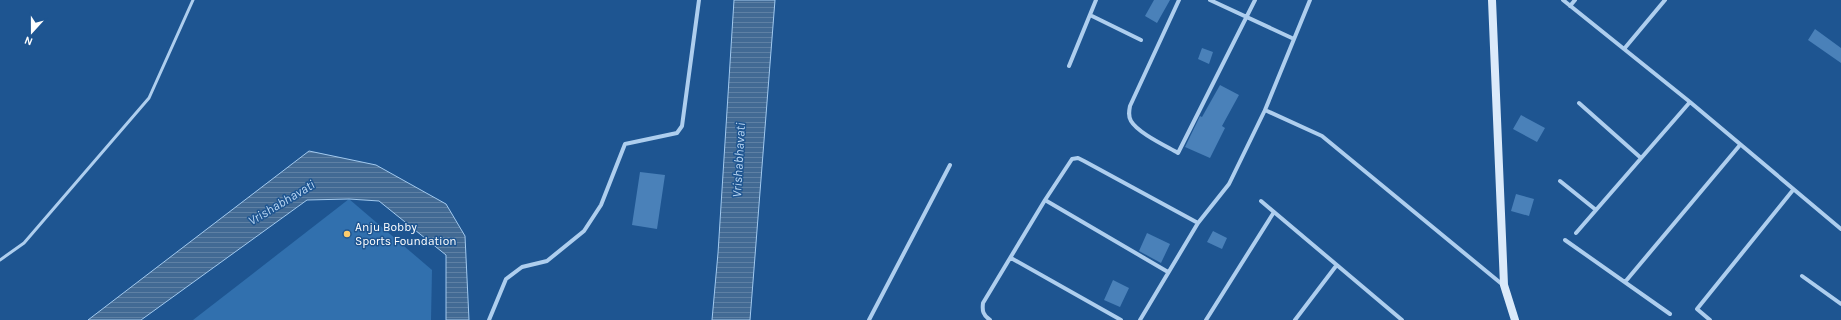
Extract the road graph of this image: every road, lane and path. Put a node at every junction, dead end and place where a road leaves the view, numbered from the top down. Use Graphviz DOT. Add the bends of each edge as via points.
graph roads {
  1 [pos="192,0"];
  2 [pos="699,0"];
  3 [pos="1096,0"];
  4 [pos="1180,0"];
  5 [pos="1210,0"];
  6 [pos="1255,0"];
  7 [pos="1310,0"];
  8 [pos="1492,0"];
  9 [pos="1563,0"];
  10 [pos="1575,0"];
  11 [pos="1664,0"];
  12 [pos="1570,6"];
  13 [pos="1090,15"];
  14 [pos="1247,17"];
  15 [pos="1294,38"];
  16 [pos="1141,40"];
  17 [pos="1624,49"];
  18 [pos="1069,66"];
  19 [pos="1690,102"];
  20 [pos="1579,103"];
  21 [pos="1265,110"];
  22 [pos="1740,145"];
  23 [pos="1641,158"];
  24 [pos="950,165"];
  25 [pos="1560,181"];
  26 [pos="1793,190"];
  27 [pos="1045,200"];
  28 [pos="1261,201"];
  29 [pos="1596,210"];
  30 [pos="1274,212"];
  31 [pos="1198,223"];
  32 [pos="1841,229"];
  33 [pos="1576,232"];
  34 [pos="1565,240"];
  35 [pos="1011,258"];
  36 [pos="0,260"];
  37 [pos="1336,266"];
  38 [pos="1168,272"];
  39 [pos="1802,276"];
  40 [pos="1626,282"];
  41 [pos="1504,285"];
  42 [pos="1841,304"];
  43 [pos="1670,314"];
  44 [pos="489,320"];
  45 [pos="869,320"];
  46 [pos="990,320"];
  47 [pos="1121,320"];
  48 [pos="1140,320"];
  49 [pos="1206,320"];
  50 [pos="1295,320"];
  51 [pos="1402,320"];
  52 [pos="1515,320"];
  53 [pos="1710,320"];
  1 -- 36 [label="lane" via="149,98 24,242"];
  2 -- 44 [label="street" via="680,130 677,133 624,144 601,205 584,232 546,261 522,267 506,279"];
  3 -- 13 [label="street"];
  4 -- 14 [label="street" via="1128,113 1138,128 1178,153"];
  5 -- 14 [label="street"];
  6 -- 14 [label="street"];
  7 -- 15 [label="street"];
  8 -- 41 [label="street"];
  9 -- 12 [label="street"];
  10 -- 12 [label="street"];
  11 -- 17 [label="street"];
  12 -- 17 [label="street"];
  13 -- 16 [label="street"];
  13 -- 18 [label="street"];
  14 -- 15 [label="street"];
  15 -- 21 [label="street"];
  17 -- 19 [label="street"];
  19 -- 22 [label="street"];
  19 -- 23 [label="street"];
  20 -- 23 [label="street"];
  21 -- 31 [label="street" via="1229,184"];
  21 -- 41 [label="street" via="1322,136"];
  22 -- 26 [label="street"];
  22 -- 40 [label="street"];
  23 -- 29 [label="street"];
  24 -- 45 [label="street"];
  25 -- 29 [label="street"];
  26 -- 32 [label="street"];
  26 -- 53 [label="street" via="1697,309"];
  27 -- 31 [label="street" via="1072,159 1078,158"];
  27 -- 35 [label="street"];
  27 -- 38 [label="street"];
  28 -- 30 [label="street"];
  29 -- 33 [label="street"];
  30 -- 37 [label="street"];
  30 -- 49 [label="street"];
  31 -- 38 [label="street"];
  34 -- 40 [label="street"];
  35 -- 46 [label="street" via="983,303 984,316"];
  35 -- 47 [label="street"];
  37 -- 50 [label="street"];
  37 -- 51 [label="street"];
  38 -- 48 [label="street"];
  39 -- 42 [label="street"];
  40 -- 43 [label="street"];
  41 -- 52 [label="street"];
}
